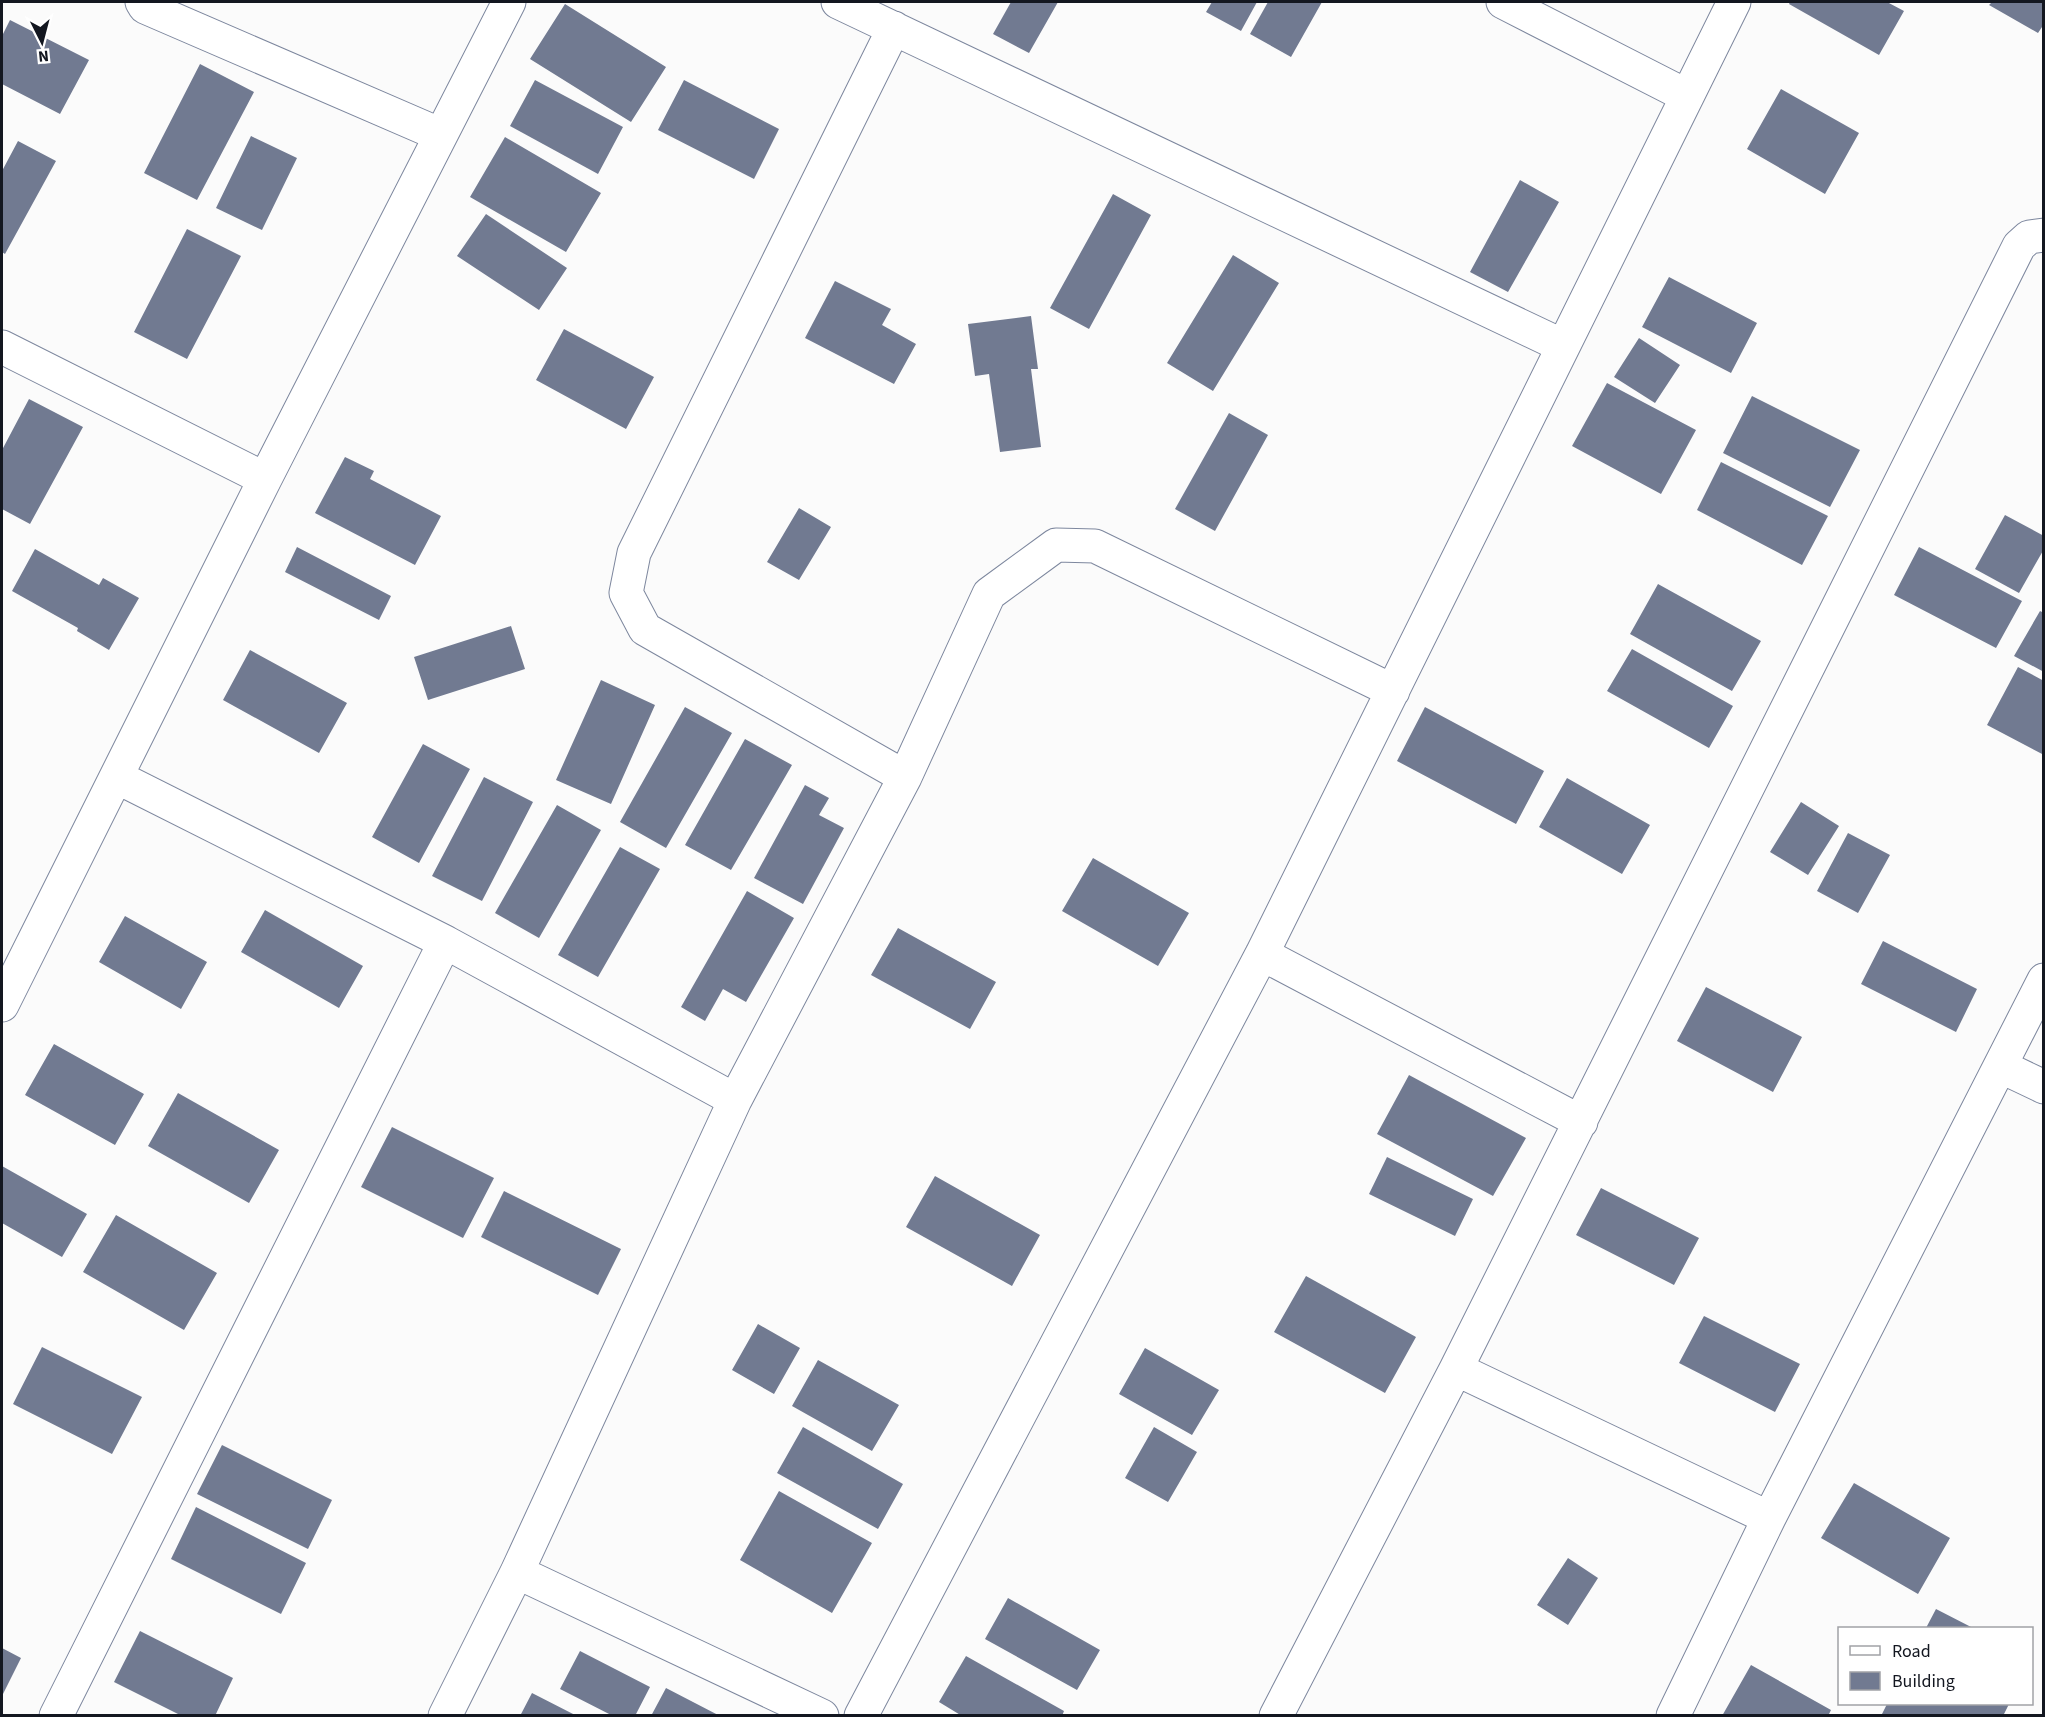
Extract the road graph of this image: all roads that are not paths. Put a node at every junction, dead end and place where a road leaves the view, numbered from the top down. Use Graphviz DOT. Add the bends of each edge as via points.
graph roads {
  1 [pos="142,2"];
  2 [pos="509,2"];
  3 [pos="838,2"];
  4 [pos="1503,2"];
  5 [pos="1734,2"];
  6 [pos="894,28"];
  7 [pos="1687,96"];
  8 [pos="441,135"];
  9 [pos="2043,235"];
  10 [pos="1563,346"];
  11 [pos="2,347"];
  12 [pos="265,479"];
  13 [pos="1392,691"];
  14 [pos="117,777"];
  15 [pos="905,777"];
  16 [pos="445,942"];
  17 [pos="1262,954"];
  18 [pos="2043,980"];
  19 [pos="2,1005"];
  20 [pos="2000,1066"];
  21 [pos="2043,1087"];
  22 [pos="735,1100"];
  23 [pos="1581,1122"];
  24 [pos="1456,1369"];
  25 [pos="1769,1518"];
  26 [pos="517,1572"];
  27 [pos="56,1716"];
  28 [pos="445,1716"];
  29 [pos="822,1716"];
  30 [pos="861,1716"];
  31 [pos="1276,1716"];
  32 [pos="1672,1716"];
  1 -- 8 [label="street"];
  2 -- 8 [label="street"];
  3 -- 6 [label="street"];
  4 -- 7 [label="street"];
  5 -- 7 [label="street"];
  6 -- 10 [label="street"];
  6 -- 15 [label="street" via="634,553 626,593 645,629"];
  7 -- 10 [label="street"];
  8 -- 12 [label="street"];
  9 -- 23 [label="street" via="2029,237 2019,246"];
  10 -- 13 [label="street"];
  11 -- 12 [label="street"];
  12 -- 14 [label="street"];
  13 -- 15 [label="street" via="1095,546 1056,545 989,594"];
  13 -- 17 [label="street"];
  14 -- 16 [label="street"];
  14 -- 19 [label="street"];
  15 -- 22 [label="street"];
  16 -- 22 [label="street"];
  16 -- 27 [label="street"];
  17 -- 23 [label="street"];
  17 -- 30 [label="street"];
  18 -- 20 [label="street"];
  20 -- 21 [label="street"];
  20 -- 25 [label="street"];
  22 -- 26 [label="street"];
  23 -- 24 [label="street"];
  24 -- 25 [label="street"];
  24 -- 31 [label="street"];
  25 -- 32 [label="street"];
  26 -- 28 [label="street"];
  26 -- 29 [label="street"];
}
